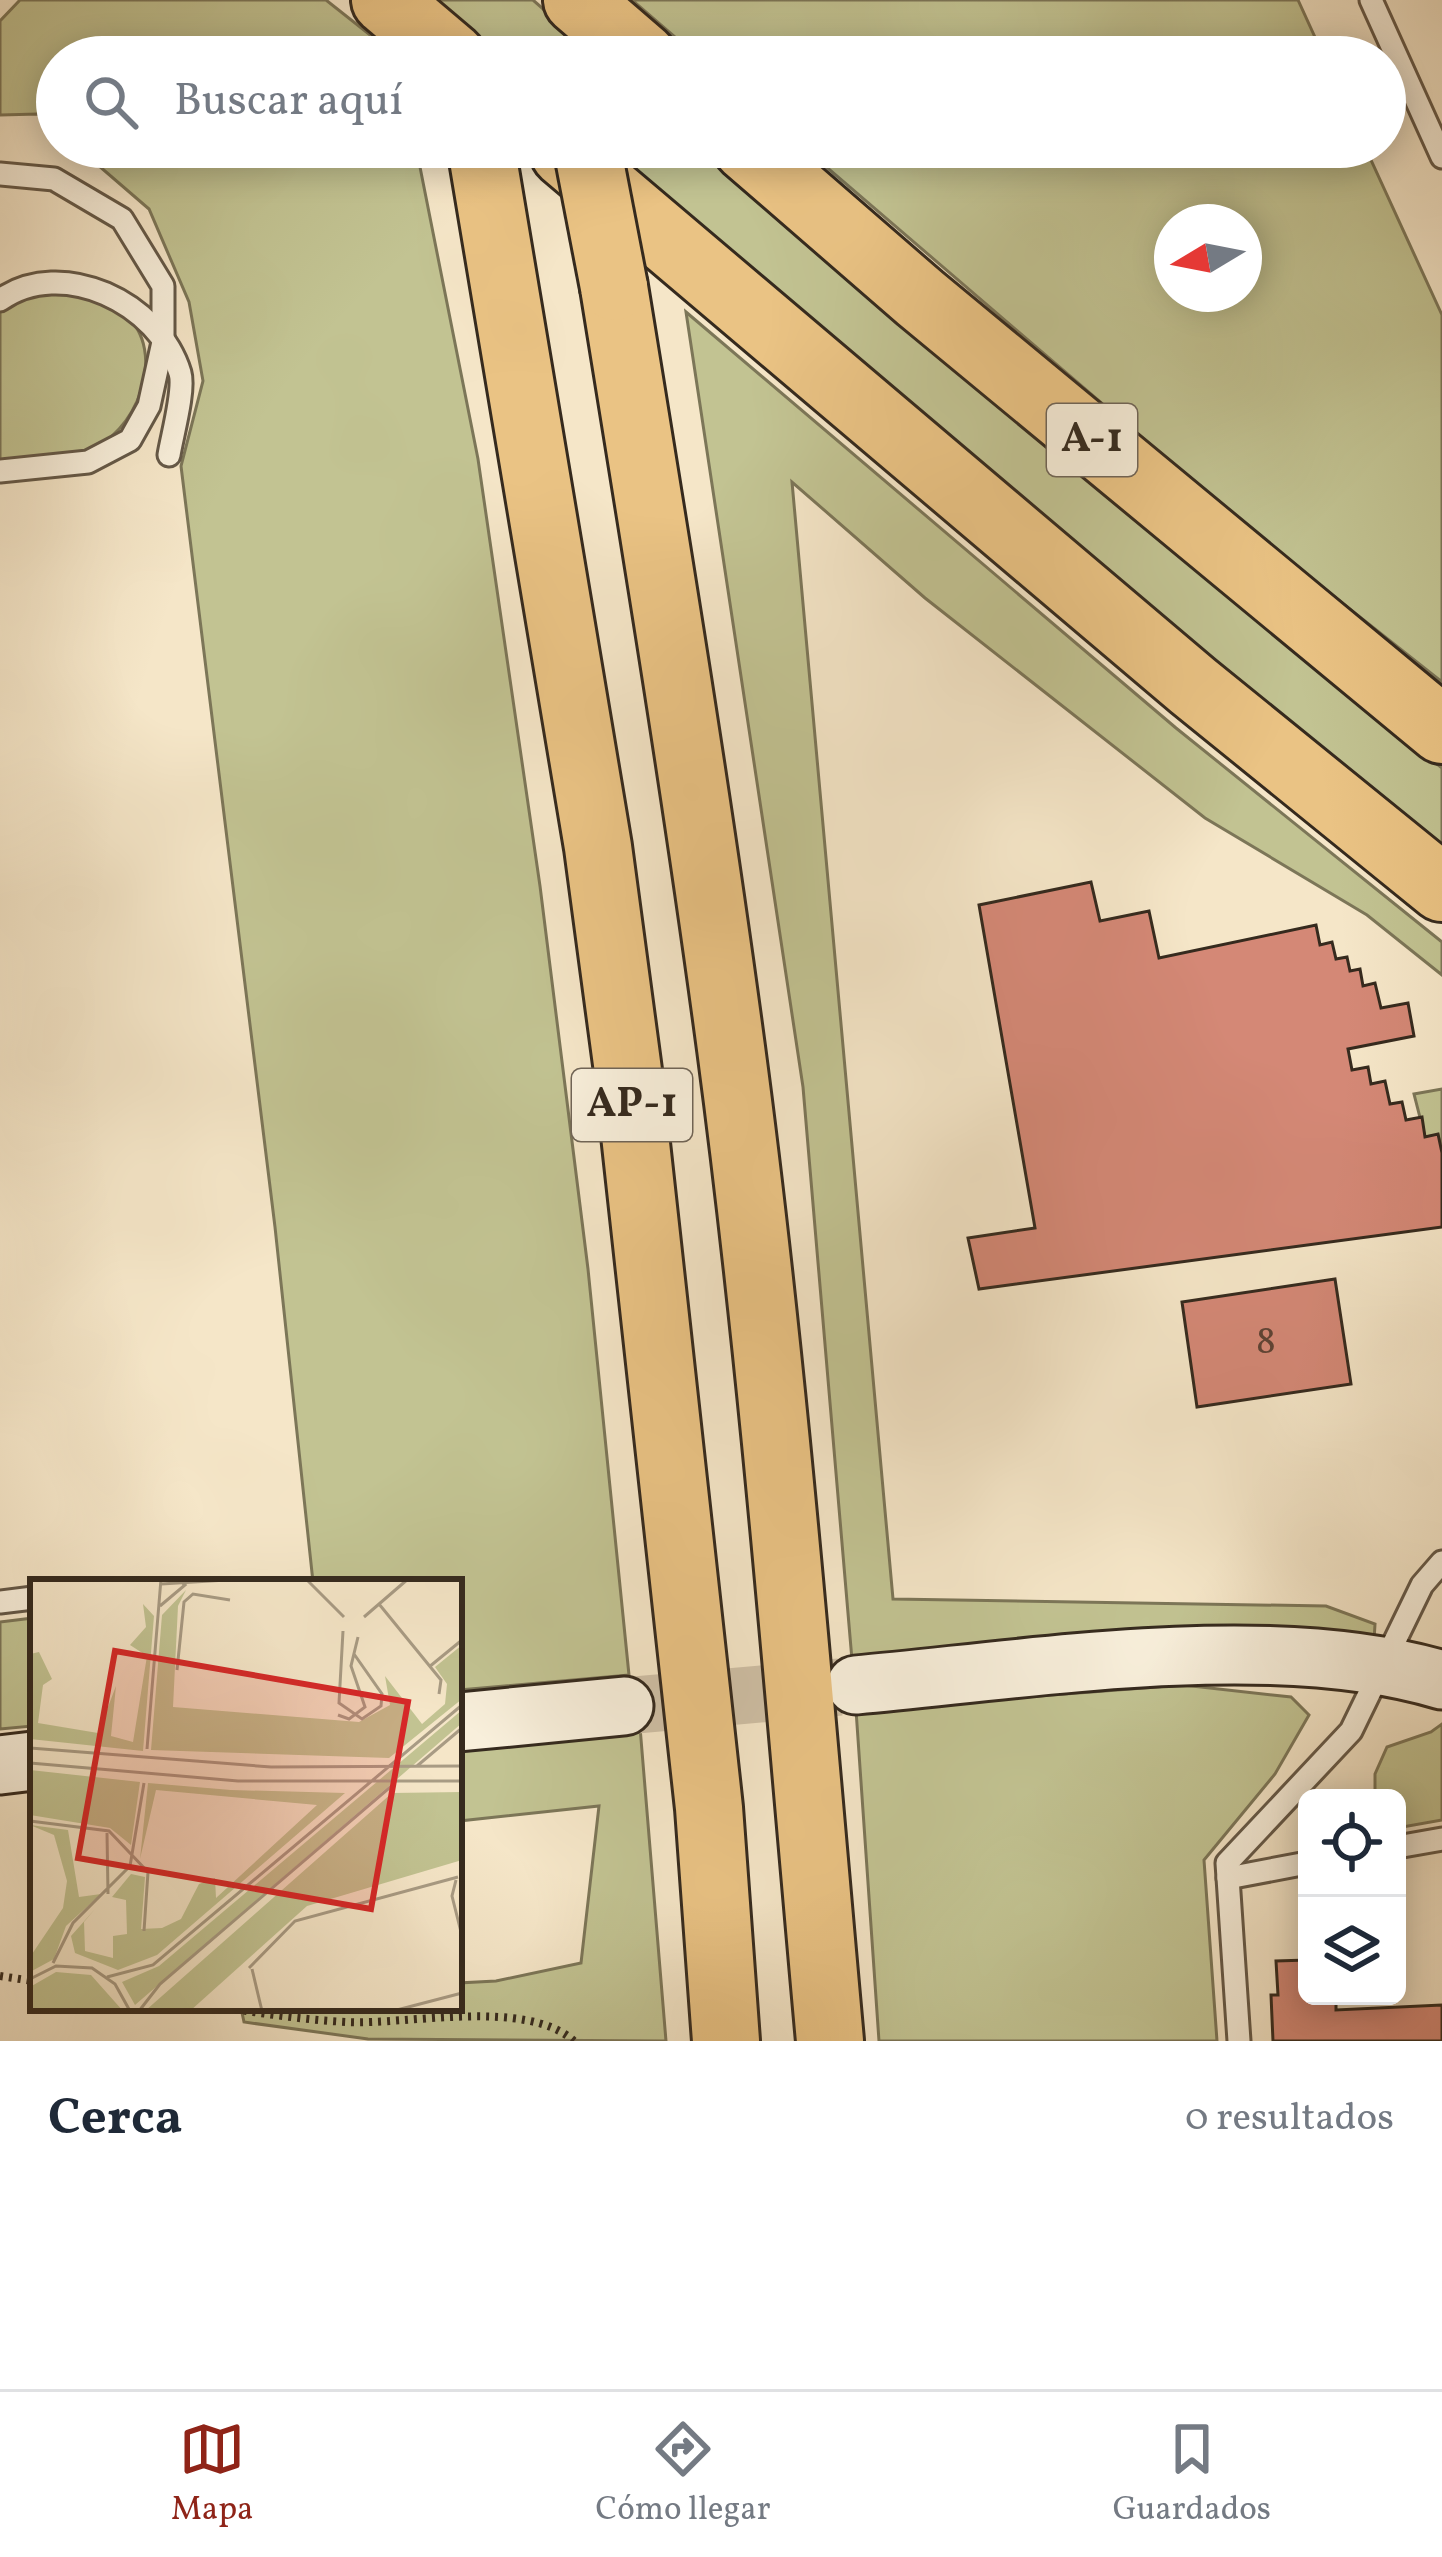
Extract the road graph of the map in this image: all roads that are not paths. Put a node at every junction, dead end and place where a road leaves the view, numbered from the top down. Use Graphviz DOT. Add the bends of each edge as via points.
graph roads {
  1 [pos="385,0"];
  2 [pos="452,0"];
  3 [pos="559,0"];
  4 [pos="577,0"];
  5 [pos="1371,0"];
  6 [pos="427,36"];
  7 [pos="459,36"];
  8 [pos="566,36"];
  9 [pos="619,36"];
  10 [pos="1387,36"];
  11 [pos="1406,77"];
  12 [pos="1442,157"];
  13 [pos="485,168"];
  14 [pos="581,168"];
  15 [pos="591,168"];
  16 [pos="770,168"];
  17 [pos="0,174"];
  18 [pos="0,300"];
  19 [pos="163,342"];
  20 [pos="169,455"];
  21 [pos="0,471"];
  22 [pos="1442,730"];
  23 [pos="1442,888"];
  24 [pos="1442,1562"];
  25 [pos="30,1598"];
  26 [pos="0,1602"];
  27 [pos="1385,1665"];
  28 [pos="1442,1680"];
  29 [pos="856,1685"];
  30 [pos="624,1706"];
  31 [pos="462,1722"];
  32 [pos="30,1761"];
  33 [pos="0,1765"];
  34 [pos="1442,1839"];
  35 [pos="1406,1845"];
  36 [pos="1298,1866"];
  37 [pos="1228,1878"];
  38 [pos="726,2041"];
  39 [pos="830,2041"];
  40 [pos="1239,2041"];
  1 -- 6 [label="highway"];
  2 -- 7 [label="highway"];
  3 -- 8 [label="highway"];
  4 -- 9 [label="highway"];
  5 -- 10 [label="lane"];
  11 -- 12 [label="lane"];
  13 -- 38 [label="highway, AP-1" via="628,1071 709,1808"];
  14 -- 23 [label="highway, A-1"];
  15 -- 39 [label="highway, AP-1, bridge" via="683,709 731,1052"];
  16 -- 22 [label="highway, A-1"];
  17 -- 19 [label="lane" via="55,178 122,219 163,286"];
  18 -- 19 [label="lane" via="15,289 79,282 132,308"];
  19 -- 20 [label="lane" via="182,376"];
  19 -- 21 [label="lane" via="149,406 130,440 88,462"];
  24 -- 27 [label="lane"];
  25 -- 26 [label="lane"];
  27 -- 28 [label="street"];
  27 -- 29 [label="street" via="1245,1656"];
  27 -- 37 [label="lane" via="1351,1731 1227,1864"];
  30 -- 31 [label="street"];
  32 -- 33 [label="street"];
  34 -- 35 [label="lane"];
  36 -- 37 [label="lane"];
  37 -- 40 [label="lane"];
}
